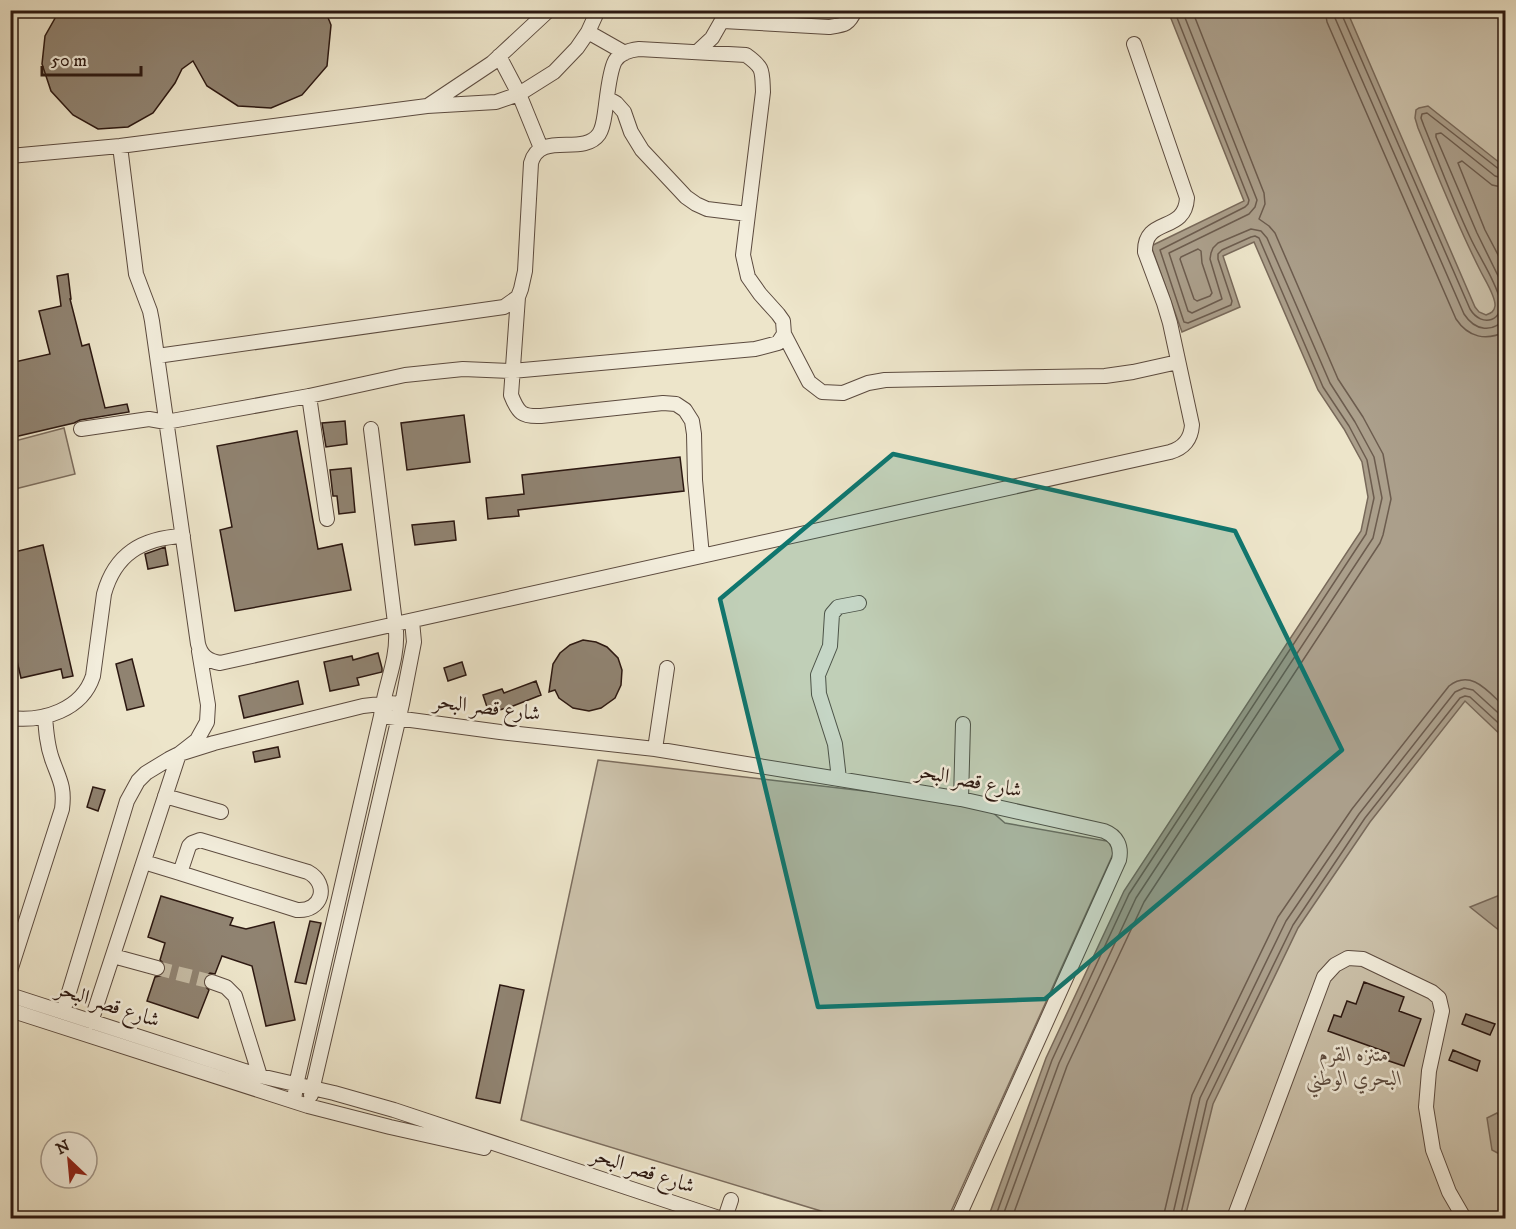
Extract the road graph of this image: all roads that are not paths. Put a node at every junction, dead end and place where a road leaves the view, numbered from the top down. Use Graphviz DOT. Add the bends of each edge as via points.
graph roads {
  1 [pos="549,10"];
  2 [pos="598,10"];
  3 [pos="855,10"];
  4 [pos="725,16"];
  5 [pos="588,32"];
  6 [pos="1134,44"];
  7 [pos="697,52"];
  8 [pos="625,53"];
  9 [pos="499,57"];
  10 [pos="519,94"];
  11 [pos="607,98"];
  12 [pos="427,106"];
  13 [pos="120,146"];
  14 [pos="541,148"];
  15 [pos="10,156"];
  16 [pos="748,214"];
  17 [pos="518,297"];
  18 [pos="784,334"];
  19 [pos="157,356"];
  20 [pos="1178,362"];
  21 [pos="512,371"];
  22 [pos="309,396"];
  23 [pos="166,422"];
  24 [pos="81,429"];
  25 [pos="371,429"];
  26 [pos="327,519"];
  27 [pos="183,536"];
  28 [pos="702,556"];
  29 [pos="859,603"];
  30 [pos="411,621"];
  31 [pos="395,625"];
  32 [pos="199,650"];
  33 [pos="667,668"];
  34 [pos="402,704"];
  35 [pos="382,710"];
  36 [pos="45,716"];
  37 [pos="10,718"];
  38 [pos="399,718"];
  39 [pos="963,724"];
  40 [pos="655,749"];
  41 [pos="179,754"];
  42 [pos="839,779"];
  43 [pos="165,796"];
  44 [pos="961,799"];
  45 [pos="220,812"];
  46 [pos="144,862"];
  47 [pos="180,873"];
  48 [pos="113,956"];
  49 [pos="326,961"];
  50 [pos="340,964"];
  51 [pos="157,968"];
  52 [pos="10,970"];
  53 [pos="212,982"];
  54 [pos="10,995"];
  55 [pos="10,1010"];
  56 [pos="63,1012"];
  57 [pos="92,1022"];
  58 [pos="260,1076"];
  59 [pos="296,1085"];
  60 [pos="312,1088"];
  61 [pos="294,1101"];
  62 [pos="308,1106"];
  63 [pos="554,1164"];
  64 [pos="731,1200"];
  65 [pos="718,1218"];
  66 [pos="725,1218"];
  67 [pos="958,1218"];
  68 [pos="1234,1218"];
  69 [pos="1464,1218"];
  1 -- 9 [label="street"];
  2 -- 5 [label="street"];
  3 -- 4 [label="street" via="851,20 829,27"];
  4 -- 7 [label="street" via="712,38"];
  5 -- 8 [label="street"];
  5 -- 10 [label="street" via="554,72"];
  6 -- 20 [label="street" via="1187,198 1182,215 1150,233 1145,245"];
  7 -- 8 [label="street" via="639,49"];
  7 -- 16 [label="street" via="746,55 761,70 763,92"];
  8 -- 11 [label="street" via="615,62"];
  9 -- 10 [label="street"];
  9 -- 12 [label="street"];
  10 -- 12 [label="street" via="495,102"];
  10 -- 14 [label="street"];
  11 -- 14 [label="street" via="603,124 591,141"];
  11 -- 16 [label="street" via="624,112 642,150 686,197 707,209"];
  12 -- 13 [label="street"];
  13 -- 15 [label="street"];
  13 -- 19 [label="street" via="136,274 150,311"];
  14 -- 17 [label="street" via="531,163 525,271"];
  16 -- 18 [label="street" via="743,255 748,277 783,321"];
  17 -- 19 [label="street" via="504,307"];
  17 -- 21 [label="street"];
  18 -- 20 [label="street" via="809,382 822,392 843,393 885,380 1105,376"];
  18 -- 21 [label="street" via="778,344 755,349"];
  19 -- 23 [label="street"];
  20 -- 28 [label="street" via="1192,425 1190,437 1176,450"];
  21 -- 22 [label="street" via="463,369 405,375"];
  21 -- 28 [label="street" via="511,395 517,409 528,417 663,403 685,410 694,434"];
  22 -- 23 [label="street"];
  22 -- 26 [label="street"];
  23 -- 24 [label="street" via="149,419"];
  23 -- 27 [label="street"];
  25 -- 31 [label="street"];
  27 -- 32 [label="street"];
  27 -- 36 [label="street" via="146,542 129,552 116,567 104,594 91,684 76,702"];
  28 -- 30 [label="street"];
  29 -- 42 [label="street" via="838,607 832,614 830,646 818,675 819,694 835,744"];
  30 -- 31 [label="street"];
  30 -- 34 [label="street, شارع قصر البحر" via="414,642"];
  31 -- 32 [label="street" via="220,663 207,659"];
  31 -- 35 [label="street" via="396,651"];
  32 -- 41 [label="street" via="207,722 197,740"];
  33 -- 40 [label="street"];
  34 -- 35 [label="street"];
  34 -- 38 [label="street, شارع قصر البحر"];
  35 -- 38 [label="street, شارع قصر البحر"];
  35 -- 41 [label="street" via="363,706"];
  35 -- 49 [label="street"];
  36 -- 37 [label="street"];
  36 -- 52 [label="street" via="47,740 63,786 63,798"];
  38 -- 40 [label="street, شارع قصر البحر"];
  38 -- 50 [label="street, شارع قصر البحر"];
  39 -- 44 [label="street"];
  40 -- 42 [label="street, شارع قصر البحر"];
  41 -- 43 [label="street"];
  41 -- 56 [label="street" via="146,773 127,801"];
  42 -- 44 [label="street, شارع قصر البحر"];
  43 -- 45 [label="street"];
  43 -- 46 [label="street"];
  44 -- 67 [label="street, شارع قصر البحر" via="1104,831 1118,842 1120,855"];
  46 -- 47 [label="street"];
  46 -- 48 [label="street"];
  47 -- 47 [label="street" via="297,910 313,906 321,892 319,882 308,872 204,840 189,846"];
  48 -- 51 [label="street"];
  48 -- 57 [label="street"];
  49 -- 50 [label="street"];
  49 -- 59 [label="street"];
  50 -- 60 [label="street, شارع قصر البحر"];
  53 -- 58 [label="street" via="226,987 235,996"];
  54 -- 56 [label="street, شارع قصر البحر"];
  55 -- 61 [label="street, شارع قصر البحر"];
  56 -- 57 [label="street, شارع قصر البحر"];
  57 -- 58 [label="street, شارع قصر البحر"];
  58 -- 59 [label="street, شارع قصر البحر"];
  59 -- 60 [label="street, شارع قصر البحر"];
  59 -- 61 [label="street"];
  60 -- 62 [label="street, شارع قصر البحر"];
  60 -- 63 [label="street, شارع قصر البحر" via="394,1110"];
  61 -- 62 [label="street, شارع قصر البحر"];
  62 -- 63 [label="street, شارع قصر البحر"];
  63 -- 65 [label="street, شارع قصر البحر"];
  64 -- 66 [label="street"];
  68 -- 69 [label="street" via="1324,977 1348,958 1363,959 1439,998 1443,1011 1429,1071 1426,1107 1433,1150"];
}
